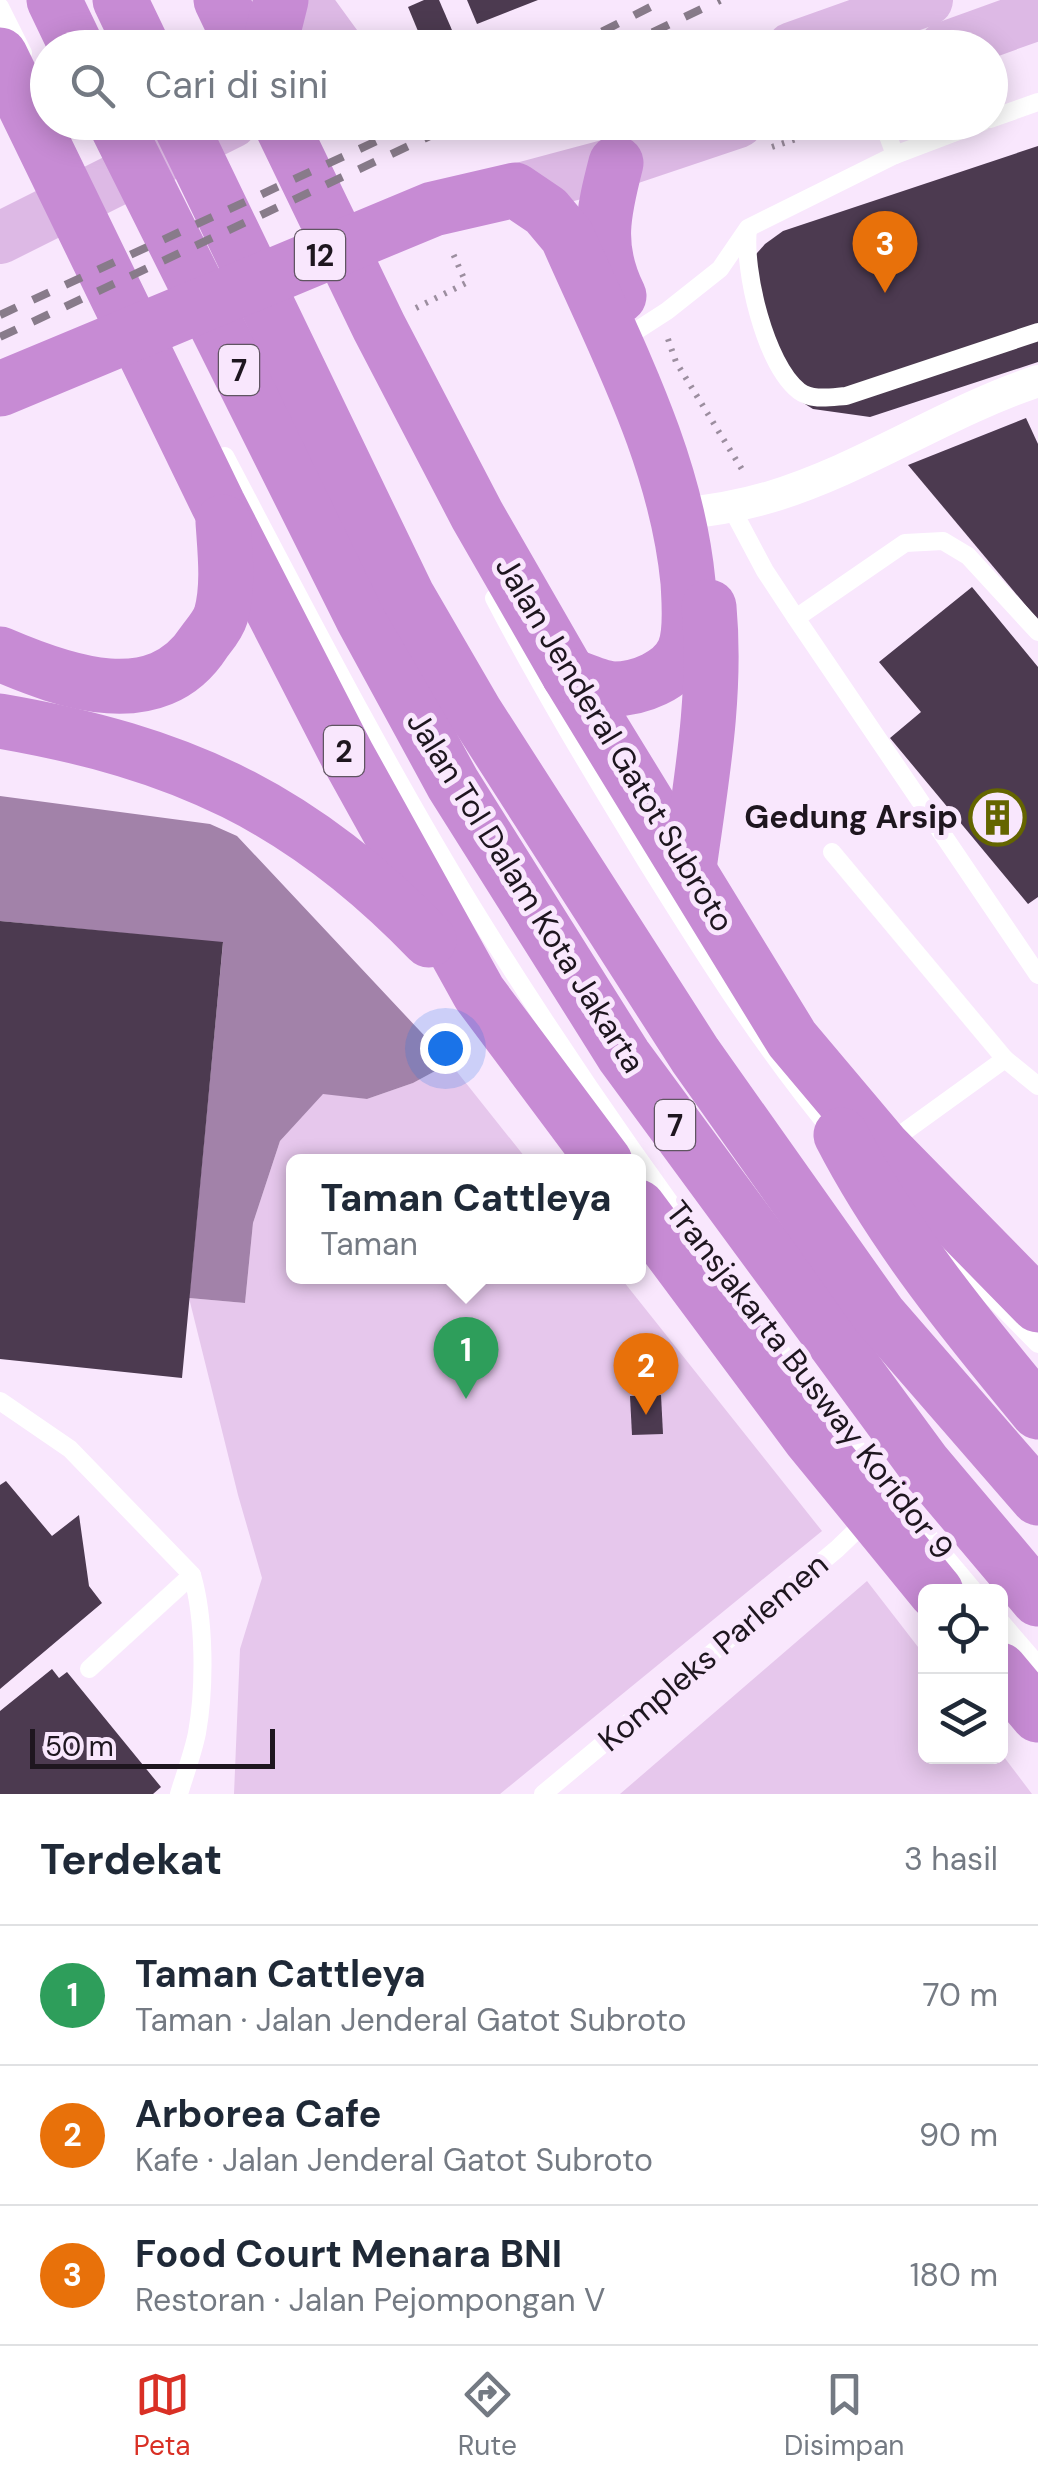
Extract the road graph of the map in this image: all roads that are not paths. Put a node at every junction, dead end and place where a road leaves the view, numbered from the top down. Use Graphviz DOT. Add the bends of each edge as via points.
graph roads {
  1 [pos="54,0"];
  2 [pos="120,0"];
  3 [pos="221,0"];
  4 [pos="282,0"];
  5 [pos="303,0"];
  6 [pos="927,0"];
  7 [pos="0,7"];
  8 [pos="1038,14"];
  9 [pos="45,30"];
  10 [pos="135,30"];
  11 [pos="235,30"];
  12 [pos="274,30"];
  13 [pos="325,30"];
  14 [pos="843,30"];
  15 [pos="994,30"];
  16 [pos="30,49"];
  17 [pos="1038,102"];
  18 [pos="1008,113"];
  19 [pos="70,140"];
  20 [pos="125,140"];
  21 [pos="160,140"];
  22 [pos="188,140"];
  23 [pos="196,140"];
  24 [pos="288,140"];
  25 [pos="733,140"];
  26 [pos="889,140"];
  27 [pos="935,140"];
  28 [pos="0,141"];
  29 [pos="894,156"];
  30 [pos="616,163"];
  31 [pos="83,176"];
  32 [pos="515,190"];
  33 [pos="100,211"];
  34 [pos="748,228"];
  35 [pos="0,238"];
  36 [pos="312,242"];
  37 [pos="144,299"];
  38 [pos="358,302"];
  39 [pos="1038,332"];
  40 [pos="161,334"];
  41 [pos="624,336"];
  42 [pos="1036,387"];
  43 [pos="0,390"];
  44 [pos="214,438"];
  45 [pos="220,508"];
  46 [pos="703,511"];
  47 [pos="490,590"];
  48 [pos="384,606"];
  49 [pos="796,618"];
  50 [pos="1038,632"];
  51 [pos="0,654"];
  52 [pos="570,675"];
  53 [pos="0,722"];
  54 [pos="832,852"];
  55 [pos="689,868"];
  56 [pos="1038,975"];
  57 [pos="480,993"];
  58 [pos="1005,1059"];
  59 [pos="1038,1086"];
  60 [pos="867,1150"];
  61 [pos="598,1154"];
  62 [pos="637,1154"];
  63 [pos="646,1166"];
  64 [pos="646,1218"];
  65 [pos="1038,1306"];
  66 [pos="1038,1344"];
  67 [pos="0,1401"];
  68 [pos="1038,1412"];
  69 [pos="1038,1498"];
  70 [pos="854,1532"];
  71 [pos="192,1576"];
  72 [pos="925,1584"];
  73 [pos="970,1584"];
  74 [pos="1038,1599"];
  75 [pos="1008,1630"];
  76 [pos="1038,1665"];
  77 [pos="89,1669"];
  78 [pos="1003,1674"];
  79 [pos="1038,1715"];
  80 [pos="179,1794"];
  81 [pos="543,1794"];
  1 -- 9 [label="highway"];
  2 -- 10 [label="highway"];
  3 -- 11 [label="highway"];
  4 -- 12 [label="highway"];
  5 -- 13 [label="main road"];
  6 -- 14 [label="main road"];
  7 -- 16 [label="lane"];
  8 -- 15 [label="main road"];
  17 -- 18 [label="lane"];
  19 -- 45 [label="highway, 2"];
  20 -- 48 [label="highway, Jalan Tol Dalam Kota Jakarta / 7"];
  21 -- 28 [label="highway" via="80,166 28,166"];
  22 -- 48 [label="highway, Jalan Tol Dalam Kota Jakarta / 7"];
  23 -- 35 [label="main road"];
  24 -- 38 [label="highway, Jalan Jenderal Gatot Subroto"];
  25 -- 30 [label="main road"];
  26 -- 29 [label="lane"];
  27 -- 29 [label="lane"];
  29 -- 34 [label="lane"];
  30 -- 32 [label="main road"];
  30 -- 41 [label="highway" via="601,237"];
  31 -- 33 [label="lane"];
  32 -- 41 [label="highway" via="567,236"];
  32 -- 43 [label="highway, 12" via="433,208"];
  34 -- 39 [label="lane" via="753,296 778,365 800,392 814,398 846,396"];
  34 -- 41 [label="lane" via="720,269"];
  36 -- 38 [label="lane"];
  37 -- 40 [label="lane"];
  38 -- 52 [label="highway, Jalan Jenderal Gatot Subroto"];
  41 -- 46 [label="highway"];
  42 -- 46 [label="street" via="942,419 811,482"];
  44 -- 62 [label="lane, Transjakarta Busway Koridor 9" via="472,906"];
  45 -- 51 [label="highway" via="226,564 220,618 194,658 170,677 138,688 95,683 43,673"];
  45 -- 57 [label="highway, 2" via="346,755"];
  46 -- 49 [label="lane" via="765,571"];
  46 -- 52 [label="highway" via="685,650 670,670 648,683 611,689"];
  46 -- 55 [label="highway" via="711,672"];
  47 -- 60 [label="lane" via="543,692 718,978 791,1083"];
  48 -- 69 [label="highway, Jalan Tol Dalam Kota Jakarta / 7" via="474,712 694,1055 880,1315"];
  48 -- 74 [label="highway, Jalan Tol Dalam Kota Jakarta / 7" via="453,784 624,1056 924,1464"];
  49 -- 50 [label="lane" via="905,543 943,541 968,556"];
  49 -- 56 [label="lane"];
  52 -- 55 [label="highway, Jalan Jenderal Gatot Subroto"];
  53 -- 57 [label="highway" via="154,758 254,801 342,858"];
  54 -- 58 [label="lane"];
  55 -- 60 [label="highway, Jalan Jenderal Gatot Subroto"];
  57 -- 61 [label="highway, 2"];
  58 -- 59 [label="lane"];
  58 -- 60 [label="lane"];
  60 -- 65 [label="highway"];
  60 -- 66 [label="lane" via="911,1215"];
  60 -- 68 [label="highway" via="958,1315"];
  63 -- 73 [label="lane, Transjakarta Busway Koridor 9" via="755,1316"];
  64 -- 70 [label="highway" via="810,1438"];
  67 -- 71 [label="lane" via="70,1449"];
  70 -- 72 [label="highway"];
  70 -- 81 [label="lane, Kompleks Parlemen"];
  71 -- 77 [label="lane"];
  71 -- 80 [label="lane" via="201,1650 198,1716"];
  75 -- 76 [label="lane"];
  78 -- 79 [label="highway"];
}
